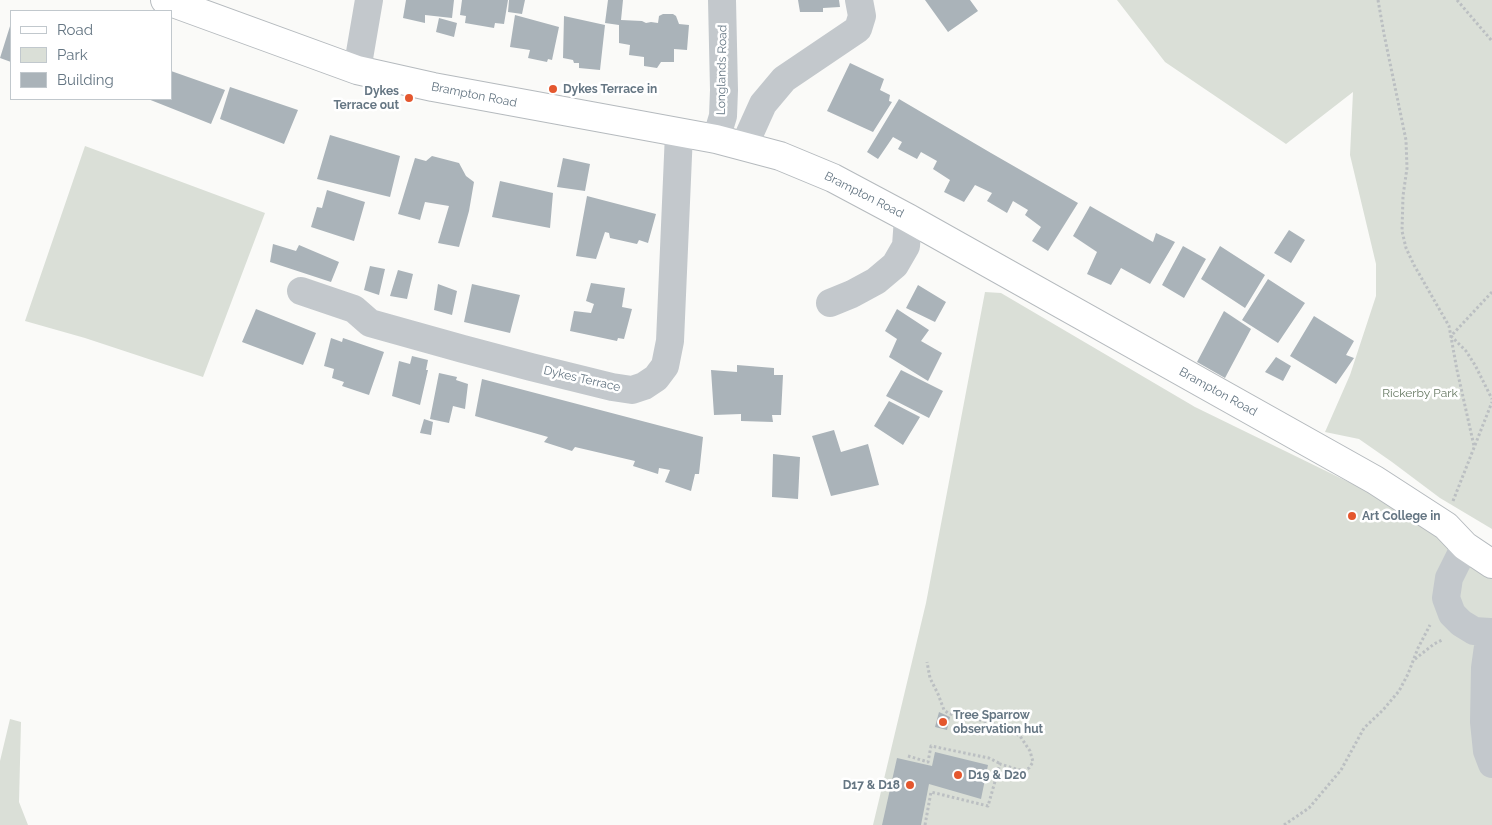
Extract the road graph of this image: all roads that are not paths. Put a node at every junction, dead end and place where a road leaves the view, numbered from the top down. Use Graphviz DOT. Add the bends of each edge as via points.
graph roads {
  1 [pos="165,0"];
  2 [pos="369,0"];
  3 [pos="722,0"];
  4 [pos="859,0"];
  5 [pos="357,70"];
  6 [pos="679,133"];
  7 [pos="716,139"];
  8 [pos="744,146"];
  9 [pos="908,218"];
  10 [pos="301,291"];
  11 [pos="830,303"];
  12 [pos="1465,546"];
  13 [pos="1492,564"];
  14 [pos="1491,632"];
  15 [pos="1492,764"];
  1 -- 5 [label="main road, Brampton Road"];
  2 -- 5 [label="street"];
  3 -- 7 [label="street, Longlands Road" via="723,116"];
  4 -- 8 [label="street" via="862,16 858,29 784,79 763,104"];
  5 -- 6 [label="main road, Brampton Road"];
  6 -- 7 [label="main road, Brampton Road"];
  6 -- 10 [label="street, Dykes Terrace" via="670,341 665,366 644,386 632,390 612,387 531,368 370,323 354,309"];
  7 -- 8 [label="main road, Brampton Road"];
  8 -- 9 [label="main road, Brampton Road" via="780,156 833,178"];
  9 -- 11 [label="street" via="906,246 895,265 876,281"];
  9 -- 12 [label="main road, Brampton Road" via="1375,480 1446,526"];
  12 -- 13 [label="main road, Brampton Road"];
  12 -- 14 [label="street" via="1449,578 1446,598 1452,614 1461,624 1474,631"];
  14 -- 15 [label="street" via="1485,668 1484,722"];
}
